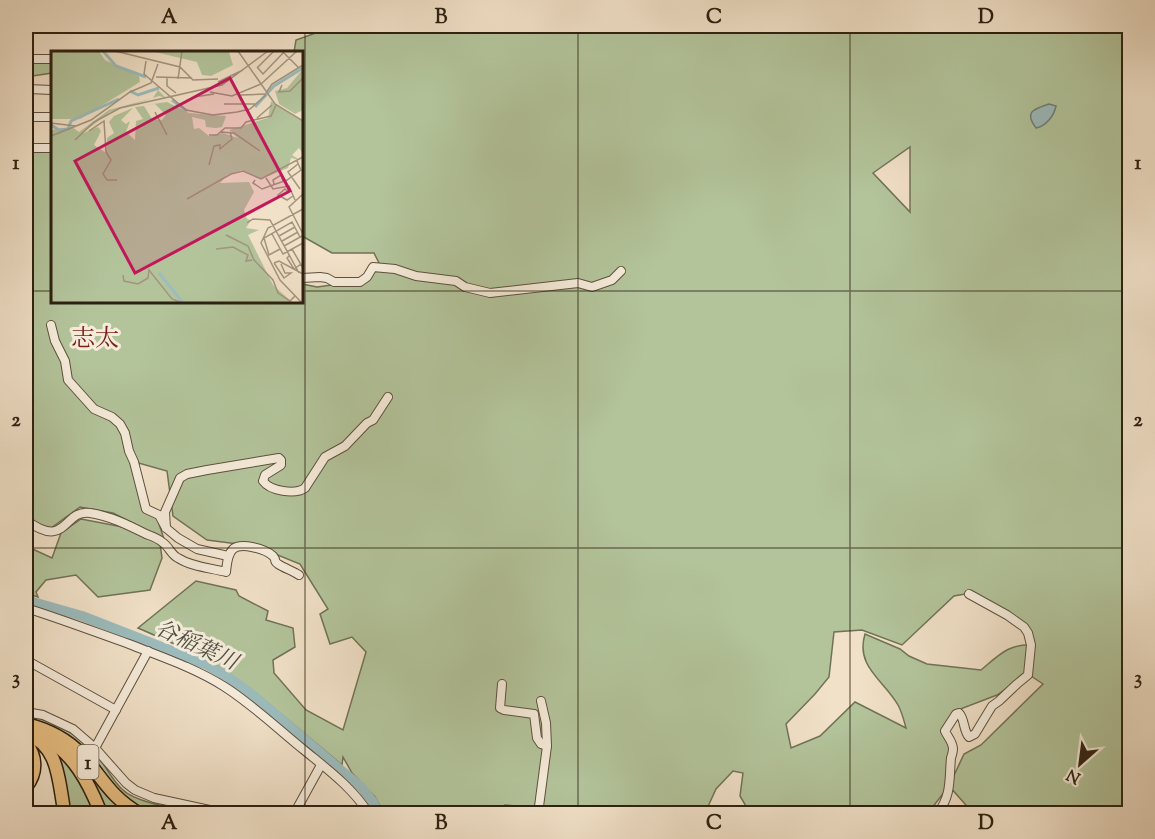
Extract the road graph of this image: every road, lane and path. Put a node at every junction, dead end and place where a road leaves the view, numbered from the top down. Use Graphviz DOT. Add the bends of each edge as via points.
graph roads {
  1 [pos="41,26"];
  2 [pos="26,29"];
  3 [pos="26,59"];
  4 [pos="51,59"];
  5 [pos="26,87"];
  6 [pos="51,90"];
  7 [pos="26,117"];
  8 [pos="51,117"];
  9 [pos="26,148"];
  10 [pos="51,148"];
  11 [pos="621,272"];
  12 [pos="303,278"];
  13 [pos="51,325"];
  14 [pos="388,397"];
  15 [pos="27,523"];
  16 [pos="166,528"];
  17 [pos="228,556"];
  18 [pos="299,575"];
  19 [pos="969,594"];
  20 [pos="26,608"];
  21 [pos="148,651"];
  22 [pos="26,660"];
  23 [pos="502,684"];
  24 [pos="541,701"];
  25 [pos="116,710"];
  26 [pos="26,712"];
  27 [pos="26,725"];
  28 [pos="26,733"];
  29 [pos="26,743"];
  30 [pos="548,746"];
  31 [pos="96,748"];
  32 [pos="321,765"];
  33 [pos="26,787"];
  34 [pos="63,804"];
  35 [pos="100,811"];
  36 [pos="140,813"];
  37 [pos="228,813"];
  38 [pos="294,813"];
  39 [pos="369,813"];
  40 [pos="538,813"];
  41 [pos="937,813"];
  1 -- 2 [label="street"];
  3 -- 4 [label="street"];
  5 -- 6 [label="street"];
  7 -- 8 [label="street"];
  9 -- 10 [label="street"];
  11 -- 12 [label="street" via="592,287 578,283 490,293 465,287 456,280 373,267 360,282"];
  13 -- 16 [label="street" via="68,380 94,409 120,424 146,509 159,515"];
  14 -- 16 [label="street" via="373,420 345,446 325,457 301,491 265,485 266,475 281,465 279,458 180,477 165,512"];
  15 -- 17 [label="street" via="52,532 76,516 92,513 115,519 163,542 175,557 185,562 226,572"];
  16 -- 17 [label="street" via="198,549"];
  17 -- 18 [label="street" via="239,546 249,546"];
  19 -- 41 [label="street" via="1024,627 1031,645 1028,675 992,706 972,736 967,734 962,716 956,714 945,731 953,750 951,780"];
  20 -- 21 [label="street"];
  21 -- 25 [label="street"];
  21 -- 32 [label="street" via="228,689"];
  22 -- 25 [label="street"];
  23 -- 30 [label="street" via="500,708 534,714 537,738"];
  24 -- 30 [label="street"];
  25 -- 31 [label="street"];
  26 -- 31 [label="street" via="73,729"];
  27 -- 35 [label="highway, 1" via="52,741 76,764"];
  27 -- 36 [label="highway, 1" via="65,740 82,754 119,800"];
  28 -- 34 [label="highway, 1" via="49,751"];
  29 -- 33 [label="highway" via="35,765"];
  30 -- 40 [label="street"];
  31 -- 37 [label="street" via="135,790 154,798"];
  32 -- 38 [label="street"];
  32 -- 39 [label="street"];
}
